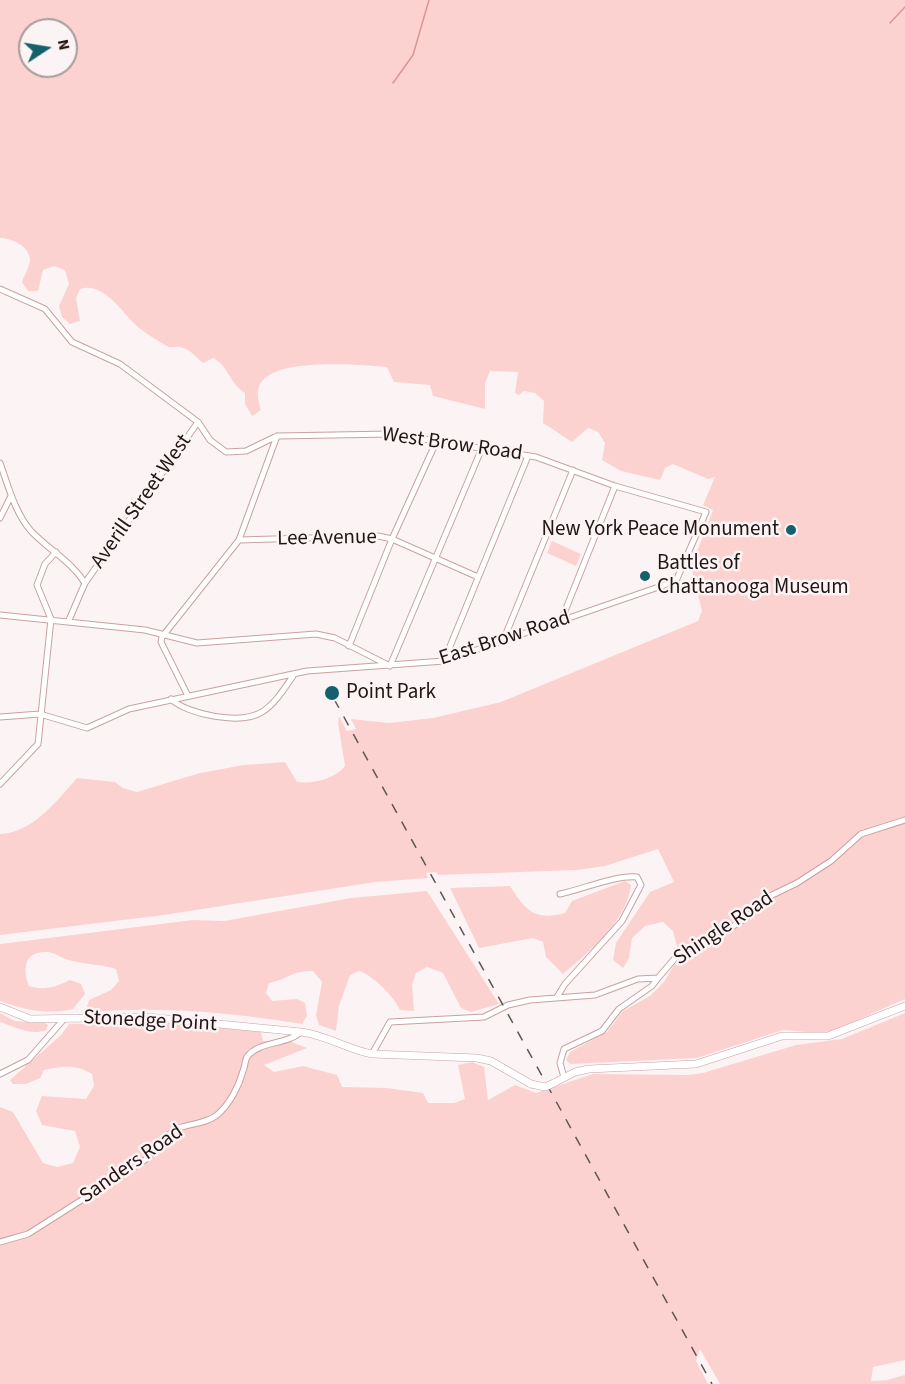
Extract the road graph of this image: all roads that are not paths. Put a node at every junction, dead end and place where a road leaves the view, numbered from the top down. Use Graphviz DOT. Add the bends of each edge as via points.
graph roads {
  1 [pos="0,290"];
  2 [pos="198,422"];
  3 [pos="277,436"];
  4 [pos="436,440"];
  5 [pos="482,448"];
  6 [pos="528,456"];
  7 [pos="0,463"];
  8 [pos="573,470"];
  9 [pos="615,486"];
  10 [pos="11,496"];
  11 [pos="0,518"];
  12 [pos="392,538"];
  13 [pos="239,540"];
  14 [pos="56,552"];
  15 [pos="436,558"];
  16 [pos="478,578"];
  17 [pos="676,580"];
  18 [pos="85,583"];
  19 [pos="0,615"];
  20 [pos="51,619"];
  21 [pos="69,620"];
  22 [pos="561,621"];
  23 [pos="165,633"];
  24 [pos="503,641"];
  25 [pos="349,646"];
  26 [pos="444,661"];
  27 [pos="390,666"];
  28 [pos="293,676"];
  29 [pos="188,696"];
  30 [pos="171,699"];
  31 [pos="40,714"];
  32 [pos="0,717"];
  33 [pos="0,784"];
  34 [pos="905,820"];
  35 [pos="560,894"];
  36 [pos="658,978"];
  37 [pos="557,997"];
  38 [pos="905,1005"];
  39 [pos="0,1007"];
  40 [pos="64,1019"];
  41 [pos="301,1032"];
  42 [pos="372,1054"];
  43 [pos="0,1074"];
  44 [pos="564,1077"];
  45 [pos="0,1242"];
  1 -- 2 [label="street, West Brow Road" via="45,309 72,342 120,364"];
  2 -- 3 [label="street, West Brow Road" via="210,440 226,452 246,451"];
  2 -- 18 [label="street, Averill Street West"];
  3 -- 4 [label="street, West Brow Road" via="384,433"];
  3 -- 13 [label="street"];
  4 -- 5 [label="street, West Brow Road"];
  4 -- 12 [label="street"];
  5 -- 6 [label="street, West Brow Road"];
  5 -- 15 [label="street"];
  6 -- 8 [label="street, West Brow Road"];
  6 -- 16 [label="street"];
  7 -- 10 [label="street"];
  8 -- 9 [label="street, West Brow Road"];
  8 -- 24 [label="street"];
  9 -- 17 [label="street, West Brow Road" via="706,512"];
  9 -- 22 [label="street"];
  10 -- 11 [label="street"];
  10 -- 14 [label="street" via="31,531"];
  12 -- 13 [label="street, Lee Avenue"];
  12 -- 15 [label="street, Lee Avenue"];
  12 -- 25 [label="street"];
  13 -- 23 [label="street"];
  14 -- 18 [label="street"];
  14 -- 20 [label="street" via="45,564 37,585"];
  15 -- 16 [label="street, Lee Avenue"];
  15 -- 27 [label="street"];
  16 -- 26 [label="street"];
  17 -- 22 [label="street, East Brow Road"];
  18 -- 21 [label="street, Averill Street West"];
  19 -- 20 [label="street"];
  20 -- 21 [label="street"];
  20 -- 31 [label="street"];
  21 -- 23 [label="street"];
  22 -- 24 [label="street, East Brow Road"];
  23 -- 25 [label="street" via="196,643 316,634"];
  23 -- 29 [label="street" via="161,642"];
  24 -- 26 [label="street, East Brow Road"];
  25 -- 27 [label="street"];
  26 -- 27 [label="street, East Brow Road"];
  27 -- 28 [label="street, East Brow Road" via="308,671"];
  28 -- 29 [label="street, East Brow Road"];
  28 -- 30 [label="street" via="270,706 245,717 194,712 179,707"];
  29 -- 30 [label="street, East Brow Road"];
  30 -- 31 [label="street, East Brow Road" via="129,709 87,728"];
  31 -- 32 [label="street, East Brow Road"];
  31 -- 33 [label="street" via="38,744"];
  34 -- 36 [label="street, Shingle Road" via="861,834 831,861 766,898 746,918 702,946 676,957"];
  35 -- 37 [label="street" via="622,876 637,877 641,885 622,921"];
  36 -- 37 [label="street, Shingle Road" via="638,979 595,995"];
  36 -- 44 [label="street" via="619,1009 602,1032 564,1049 560,1063"];
  37 -- 42 [label="street, Shingle Road" via="508,1005 468,1020 390,1022"];
  38 -- 44 [label="main road" via="828,1036 782,1036 696,1064 590,1069"];
  39 -- 40 [label="main road, Stonedge Point" via="30,1019"];
  40 -- 41 [label="main road, Stonedge Point" via="147,1017"];
  40 -- 43 [label="street" via="28,1060"];
  41 -- 42 [label="main road, Stonedge Point"];
  41 -- 45 [label="street, Sanders Road" via="247,1057 236,1089 216,1116 180,1127 162,1140 148,1158 28,1234"];
  42 -- 44 [label="main road, Stonedge Point, bridge" via="491,1060 544,1087"];
}
